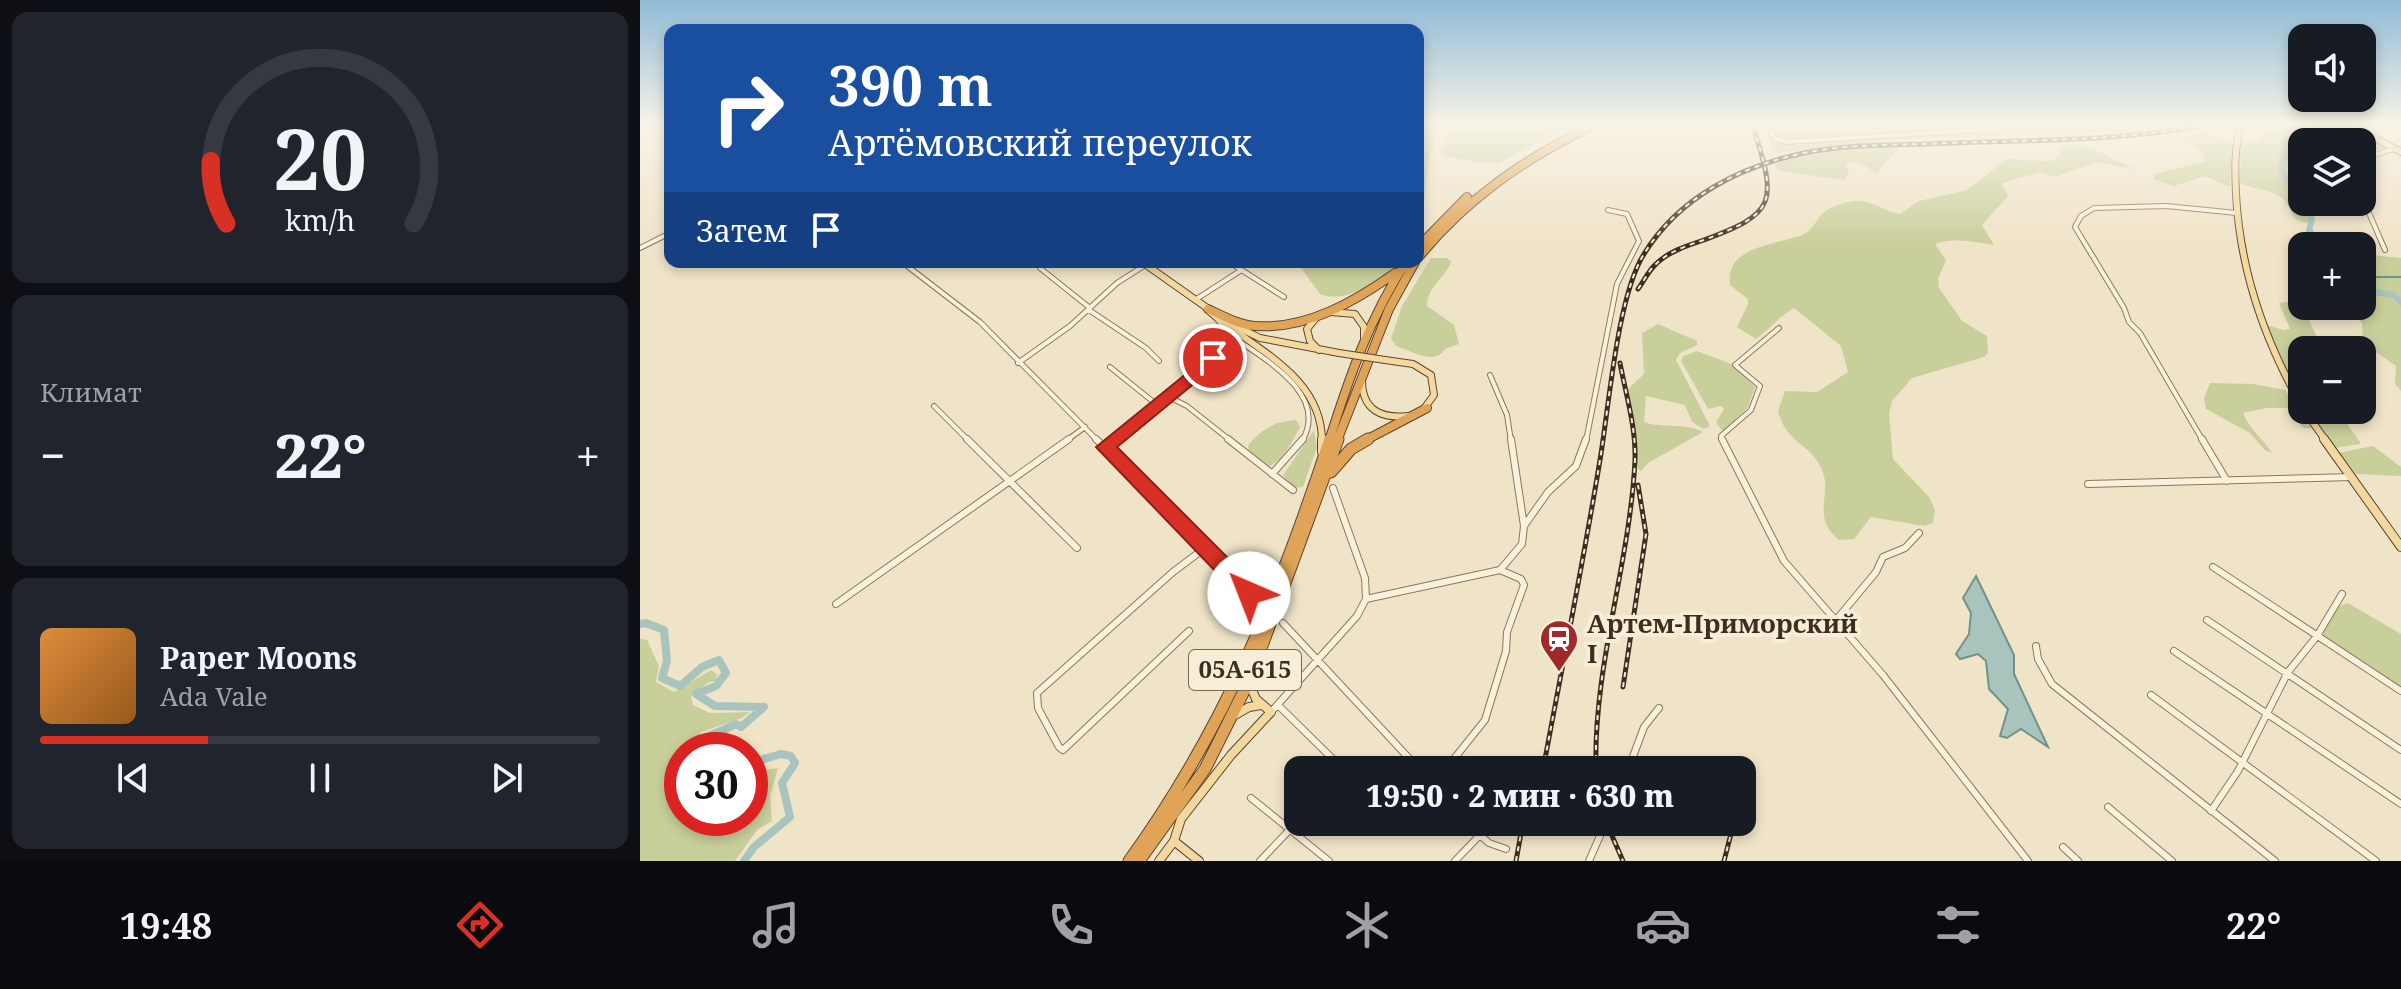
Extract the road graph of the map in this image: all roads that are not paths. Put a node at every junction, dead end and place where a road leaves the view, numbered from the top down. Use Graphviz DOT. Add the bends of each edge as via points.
graph roads {
  1 [pos="1506,166"];
  2 [pos="1517,166"];
  3 [pos="2236,166"];
  4 [pos="1608,210"];
  5 [pos="2237,213"];
  6 [pos="2370,216"];
  7 [pos="664,236"];
  8 [pos="1424,240"];
  9 [pos="640,248"];
  10 [pos="2385,250"];
  11 [pos="1424,251"];
  12 [pos="910,268"];
  13 [pos="1040,268"];
  14 [pos="1139,268"];
  15 [pos="1152,268"];
  16 [pos="1238,268"];
  17 [pos="1400,268"];
  18 [pos="1403,268"];
  19 [pos="1412,268"];
  20 [pos="1241,270"];
  21 [pos="1284,297"];
  22 [pos="1194,301"];
  23 [pos="1090,309"];
  24 [pos="1211,312"];
  25 [pos="1779,328"];
  26 [pos="1236,339"];
  27 [pos="1364,346"];
  28 [pos="1321,351"];
  29 [pos="1159,361"];
  30 [pos="1018,363"];
  31 [pos="1110,367"];
  32 [pos="1362,374"];
  33 [pos="1490,375"];
  34 [pos="2288,381"];
  35 [pos="1166,395"];
  36 [pos="1156,404"];
  37 [pos="934,406"];
  38 [pos="1427,408"];
  39 [pos="2315,424"];
  40 [pos="1085,427"];
  41 [pos="1105,447"];
  42 [pos="1322,461"];
  43 [pos="1272,474"];
  44 [pos="2353,477"];
  45 [pos="1010,479"];
  46 [pos="2227,481"];
  47 [pos="2088,484"];
  48 [pos="1327,486"];
  49 [pos="1293,490"];
  50 [pos="1524,526"];
  51 [pos="1919,533"];
  52 [pos="2401,547"];
  53 [pos="1077,548"];
  54 [pos="1205,548"];
  55 [pos="1287,561"];
  56 [pos="2213,567"];
  57 [pos="1500,570"];
  58 [pos="1249,593"];
  59 [pos="2342,594"];
  60 [pos="1366,599"];
  61 [pos="836,604"];
  62 [pos="1837,619"];
  63 [pos="2207,620"];
  64 [pos="1283,623"];
  65 [pos="1261,628"];
  66 [pos="1189,631"];
  67 [pos="2317,636"];
  68 [pos="2036,646"];
  69 [pos="2174,651"];
  70 [pos="1319,659"];
  71 [pos="2288,672"];
  72 [pos="1249,681"];
  73 [pos="2401,691"];
  74 [pos="2151,695"];
  75 [pos="1261,705"];
  76 [pos="1659,708"];
  77 [pos="1274,709"];
  78 [pos="2267,711"];
  79 [pos="1233,717"];
  80 [pos="2401,750"];
  81 [pos="1328,756"];
  82 [pos="1407,756"];
  83 [pos="1456,756"];
  84 [pos="1633,756"];
  85 [pos="2243,761"];
  86 [pos="1251,798"];
  87 [pos="2401,804"];
  88 [pos="2108,807"];
  89 [pos="2211,811"];
  90 [pos="1284,824"];
  91 [pos="1284,835"];
  92 [pos="1299,836"];
  93 [pos="1479,836"];
  94 [pos="1600,836"];
  95 [pos="1174,841"];
  96 [pos="2063,847"];
  97 [pos="1506,849"];
  98 [pos="1129,861"];
  99 [pos="1139,861"];
  100 [pos="1159,861"];
  101 [pos="1199,861"];
  102 [pos="1260,861"];
  103 [pos="1329,861"];
  104 [pos="1455,861"];
  105 [pos="1589,861"];
  106 [pos="2028,861"];
  107 [pos="2078,861"];
  108 [pos="2172,861"];
  109 [pos="2275,861"];
  110 [pos="2376,861"];
  1 -- 8 [label="highway"];
  2 -- 11 [label="highway, 05А-615" via="1470,201"];
  3 -- 5 [label="main road"];
  4 -- 50 [label="street" via="1627,214 1639,241 1617,284 1585,444 1576,466 1548,492"];
  5 -- 34 [label="main road" via="2248,288"];
  5 -- 46 [label="street" via="2166,206 2094,208 2076,222 2129,322"];
  6 -- 10 [label="street"];
  7 -- 9 [label="street"];
  12 -- 30 [label="street" via="980,322"];
  13 -- 23 [label="street"];
  14 -- 23 [label="street"];
  15 -- 22 [label="main road"];
  16 -- 20 [label="street"];
  17 -- 24 [label="highway" via="1359,295 1292,323 1254,326"];
  18 -- 27 [label="highway, 05А-615"];
  19 -- 32 [label="highway, 05А-615"];
  20 -- 21 [label="street"];
  20 -- 22 [label="street"];
  22 -- 24 [label="main road"];
  23 -- 29 [label="street"];
  23 -- 30 [label="street"];
  24 -- 26 [label="street"];
  24 -- 28 [label="main road" via="1260,338"];
  24 -- 42 [label="main road" via="1313,397 1321,418"];
  25 -- 62 [label="street" via="1735,365 1760,386 1751,410 1721,436 1784,561"];
  26 -- 35 [label="street"];
  26 -- 43 [label="street" via="1295,385 1309,411 1306,434"];
  27 -- 28 [label="main road" via="1360,320 1339,311 1319,315 1307,329 1312,345"];
  27 -- 42 [label="highway, 05А-615"];
  28 -- 38 [label="main road, bridge" via="1413,364 1431,375 1435,393"];
  30 -- 40 [label="street"];
  31 -- 36 [label="street"];
  32 -- 38 [label="main road" via="1366,404 1380,416 1409,416"];
  32 -- 48 [label="highway, 05А-615"];
  33 -- 50 [label="street" via="1507,415"];
  35 -- 36 [label="street"];
  35 -- 43 [label="street"];
  36 -- 41 [label="street"];
  37 -- 45 [label="street"];
  38 -- 48 [label="highway" via="1350,448"];
  39 -- 44 [label="main road"];
  40 -- 41 [label="street"];
  40 -- 45 [label="street"];
  41 -- 54 [label="street"];
  42 -- 55 [label="highway, 05А-615"];
  43 -- 49 [label="street"];
  44 -- 46 [label="street"];
  44 -- 52 [label="main road"];
  45 -- 53 [label="street"];
  45 -- 61 [label="street"];
  46 -- 47 [label="street"];
  48 -- 60 [label="street" via="1365,578"];
  48 -- 72 [label="highway, 05А-615"];
  50 -- 57 [label="street" via="1522,544"];
  51 -- 62 [label="street" via="1905,548 1885,554"];
  54 -- 58 [label="street"];
  54 -- 66 [label="street" via="1042,688 1035,699 1063,750"];
  55 -- 58 [label="street" via="1269,588"];
  55 -- 65 [label="highway, 05А-615"];
  56 -- 67 [label="street"];
  57 -- 60 [label="street"];
  57 -- 83 [label="street" via="1524,585 1485,720"];
  58 -- 65 [label="street" via="1261,615"];
  59 -- 67 [label="street"];
  60 -- 70 [label="street"];
  62 -- 106 [label="street"];
  63 -- 71 [label="street"];
  64 -- 70 [label="street"];
  65 -- 98 [label="highway, 05А-615" via="1212,738"];
  67 -- 71 [label="street"];
  67 -- 73 [label="street"];
  68 -- 89 [label="street" via="2052,684"];
  69 -- 78 [label="street"];
  70 -- 77 [label="street"];
  70 -- 82 [label="street"];
  71 -- 78 [label="street"];
  71 -- 80 [label="street"];
  72 -- 75 [label="main road"];
  72 -- 79 [label="highway, 05А-615"];
  74 -- 85 [label="street"];
  75 -- 77 [label="main road"];
  75 -- 79 [label="main road"];
  76 -- 84 [label="street" via="1644,727"];
  77 -- 81 [label="street"];
  77 -- 95 [label="main road" via="1181,819"];
  78 -- 85 [label="street"];
  78 -- 87 [label="street"];
  79 -- 99 [label="highway, 05А-615" via="1185,801"];
  85 -- 89 [label="street"];
  85 -- 110 [label="street"];
  86 -- 90 [label="street"];
  88 -- 108 [label="street"];
  89 -- 109 [label="street"];
  91 -- 102 [label="street"];
  92 -- 103 [label="street"];
  93 -- 97 [label="street"];
  93 -- 104 [label="street"];
  94 -- 105 [label="street"];
  95 -- 100 [label="main road"];
  95 -- 101 [label="main road"];
  96 -- 107 [label="street"];
}
